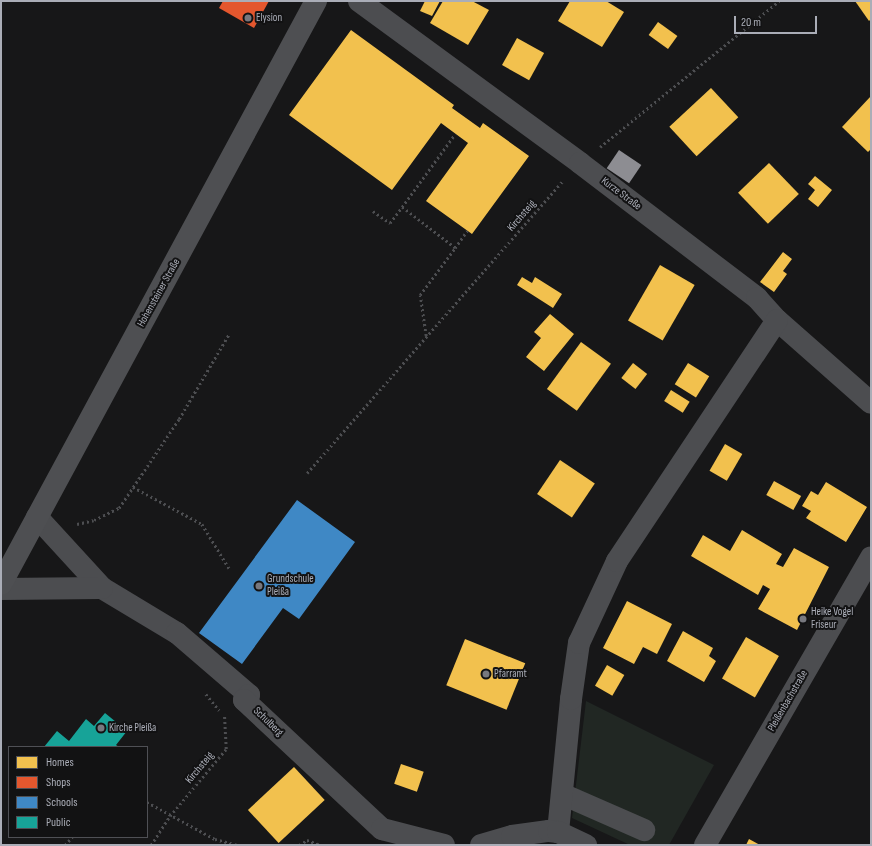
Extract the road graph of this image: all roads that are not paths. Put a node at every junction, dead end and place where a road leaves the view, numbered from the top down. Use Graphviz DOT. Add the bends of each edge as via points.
graph roads {
  1 [pos="316,1"];
  2 [pos="359,1"];
  3 [pos="777,320"];
  4 [pos="871,403"];
  5 [pos="37,517"];
  6 [pos="871,557"];
  7 [pos="1,584"];
  8 [pos="102,588"];
  9 [pos="1,589"];
  10 [pos="562,794"];
  11 [pos="644,830"];
  12 [pos="558,832"];
  13 [pos="444,845"];
  14 [pos="481,845"];
  15 [pos="586,845"];
  16 [pos="705,845"];
  1 -- 5 [label="main road, Hohensteiner Straße"];
  2 -- 3 [label="street, Kurze Straße" via="580,163 757,298"];
  3 -- 4 [label="street, Kurze Straße"];
  3 -- 10 [label="street" via="617,561 582,636 571,699"];
  5 -- 7 [label="main road, Hohensteiner Straße"];
  5 -- 8 [label="street, Schulberg"];
  6 -- 16 [label="street, Pleißenbachstraße"];
  8 -- 9 [label="street"];
  8 -- 13 [label="street, Schulberg" via="177,633 249,695 244,700 382,829"];
  10 -- 11 [label="street"];
  10 -- 12 [label="street"];
  12 -- 14 [label="street" via="512,836"];
  12 -- 15 [label="street"];
}
